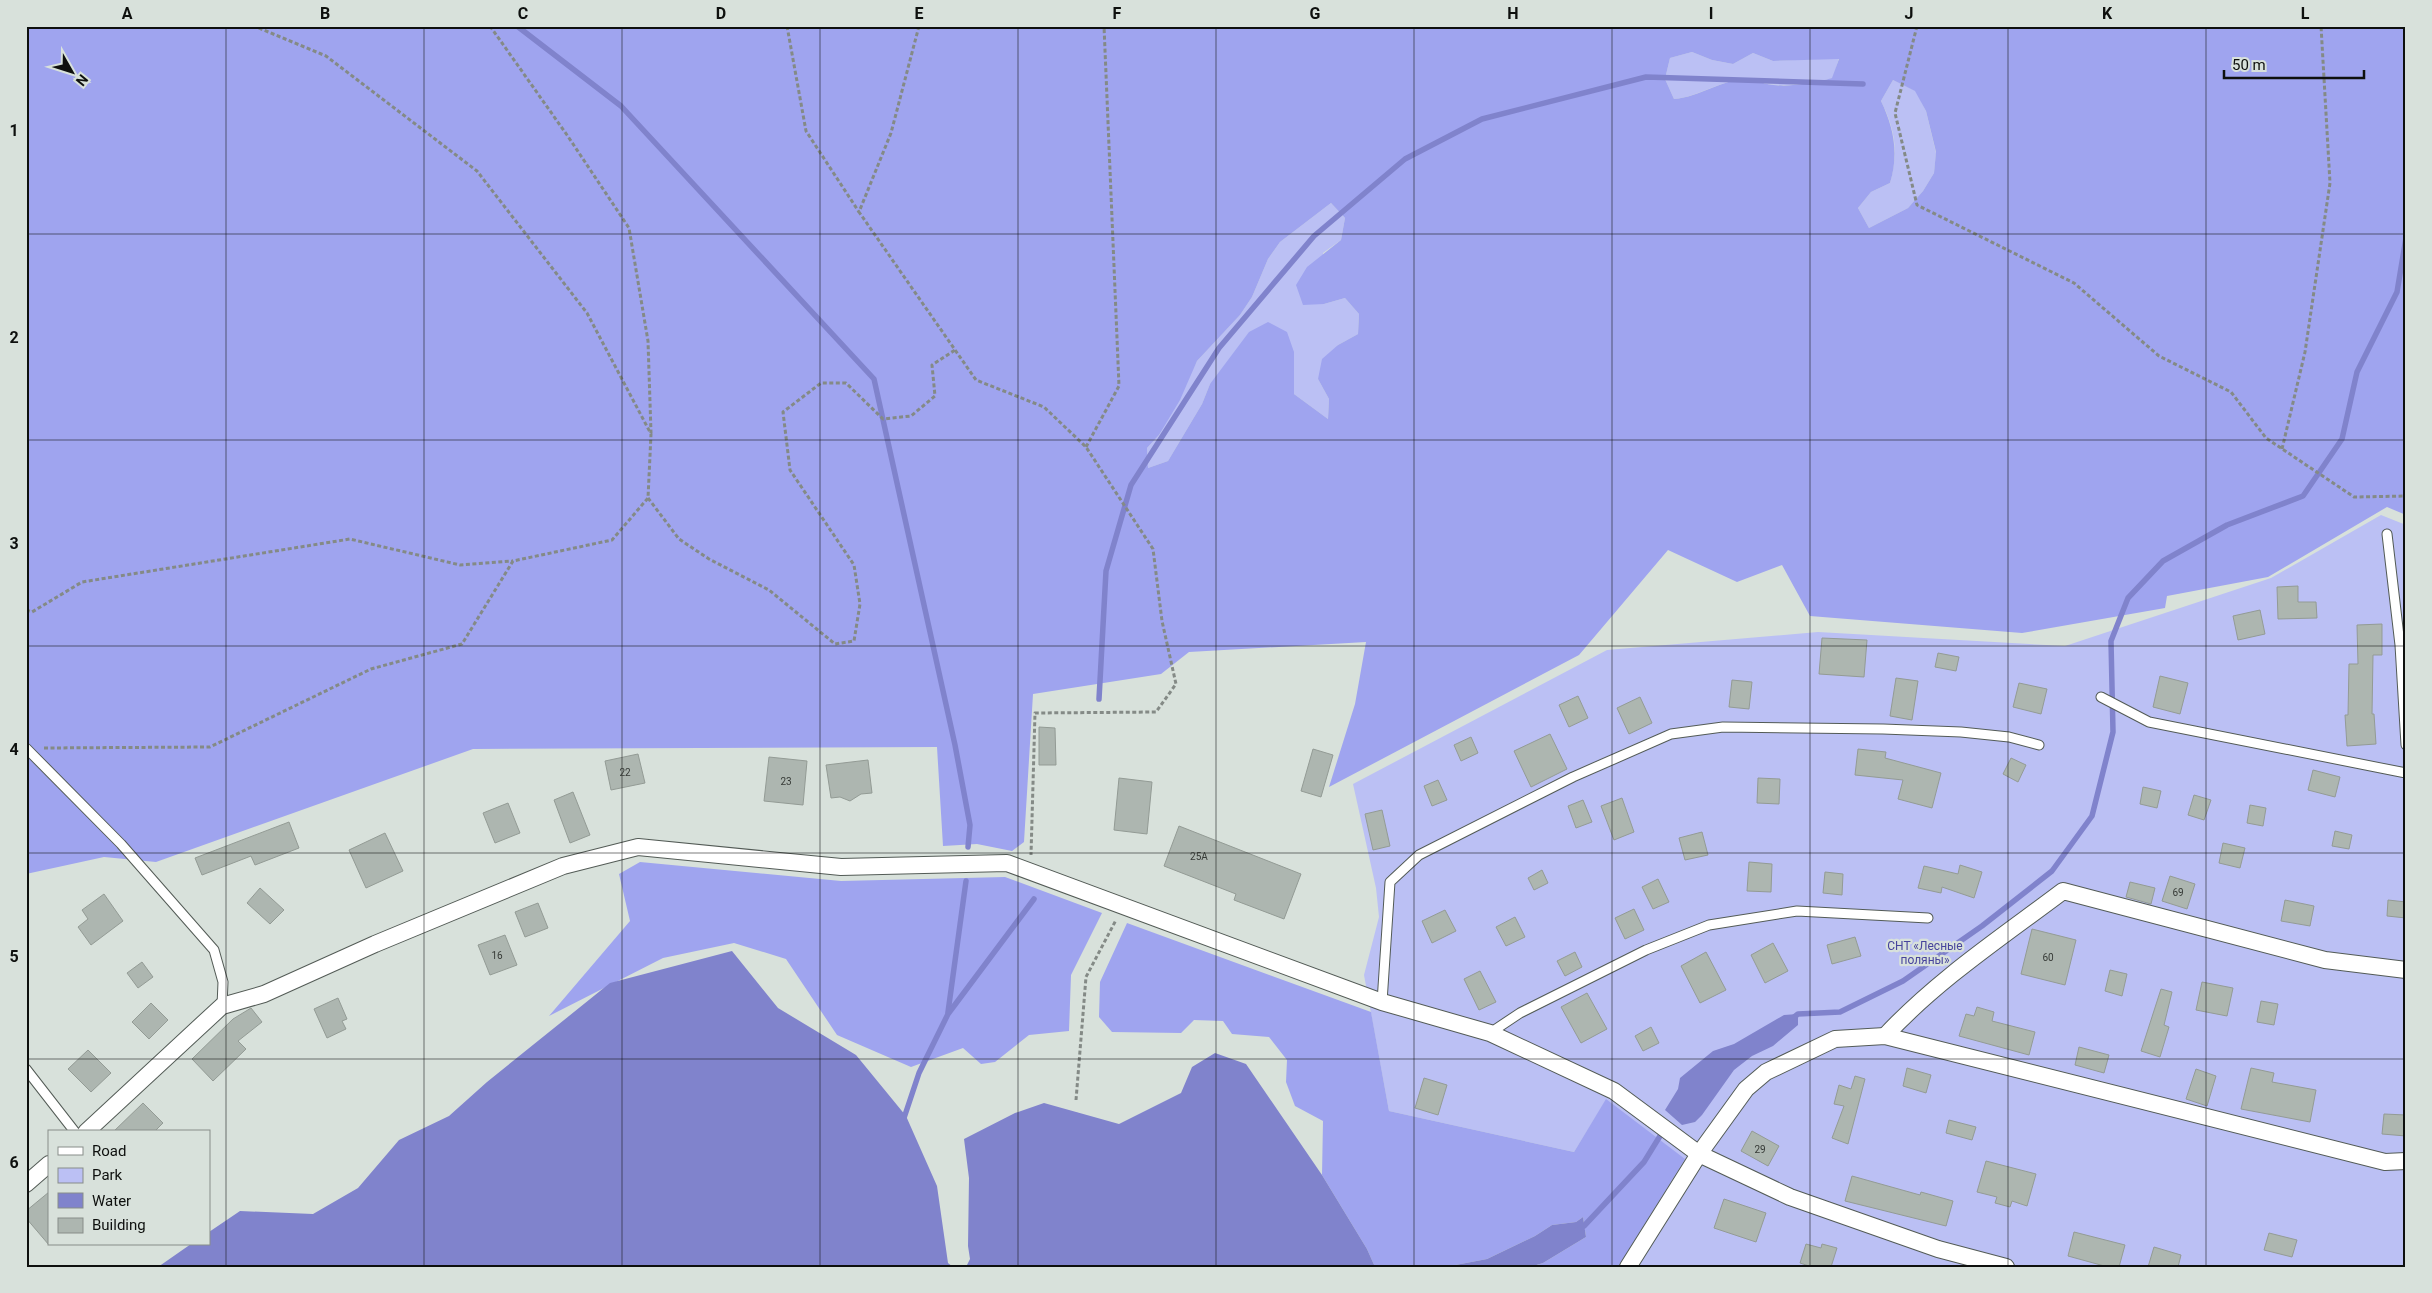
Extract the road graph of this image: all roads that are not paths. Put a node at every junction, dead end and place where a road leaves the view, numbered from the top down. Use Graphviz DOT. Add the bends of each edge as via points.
graph roads {
  1 [pos="2387,534"];
  2 [pos="2100,697"];
  3 [pos="2040,745"];
  4 [pos="2406,745"];
  5 [pos="26,748"];
  6 [pos="2406,773"];
  7 [pos="1928,918"];
  8 [pos="2406,970"];
  9 [pos="1382,1002"];
  10 [pos="222,1006"];
  11 [pos="1490,1033"];
  12 [pos="1884,1036"];
  13 [pos="26,1070"];
  14 [pos="73,1130"];
  15 [pos="88,1130"];
  16 [pos="1699,1154"];
  17 [pos="2406,1161"];
  18 [pos="48,1165"];
  19 [pos="26,1184"];
  20 [pos="1628,1267"];
  21 [pos="2006,1267"];
  1 -- 4 [label="lane" via="2400,645"];
  2 -- 6 [label="lane" via="2148,722"];
  3 -- 9 [label="lane" via="2008,737 1961,732 1883,729 1723,727 1671,734 1574,777 1419,855 1390,882"];
  5 -- 10 [label="lane" via="121,844 214,950 224,982"];
  7 -- 11 [label="lane" via="1798,911 1709,925 1638,954 1520,1013"];
  8 -- 12 [label="street" via="2326,960 2063,891 1906,1012"];
  9 -- 10 [label="street" via="1008,863 841,867 638,847 563,866 264,994"];
  9 -- 11 [label="street"];
  10 -- 15 [label="street"];
  11 -- 16 [label="street" via="1614,1091"];
  12 -- 16 [label="street" via="1835,1039 1766,1072 1746,1089"];
  12 -- 17 [label="street" via="2385,1162"];
  13 -- 14 [label="lane"];
  16 -- 20 [label="street"];
  16 -- 21 [label="street" via="1790,1197 1938,1249"];
  18 -- 19 [label="street"];
}
